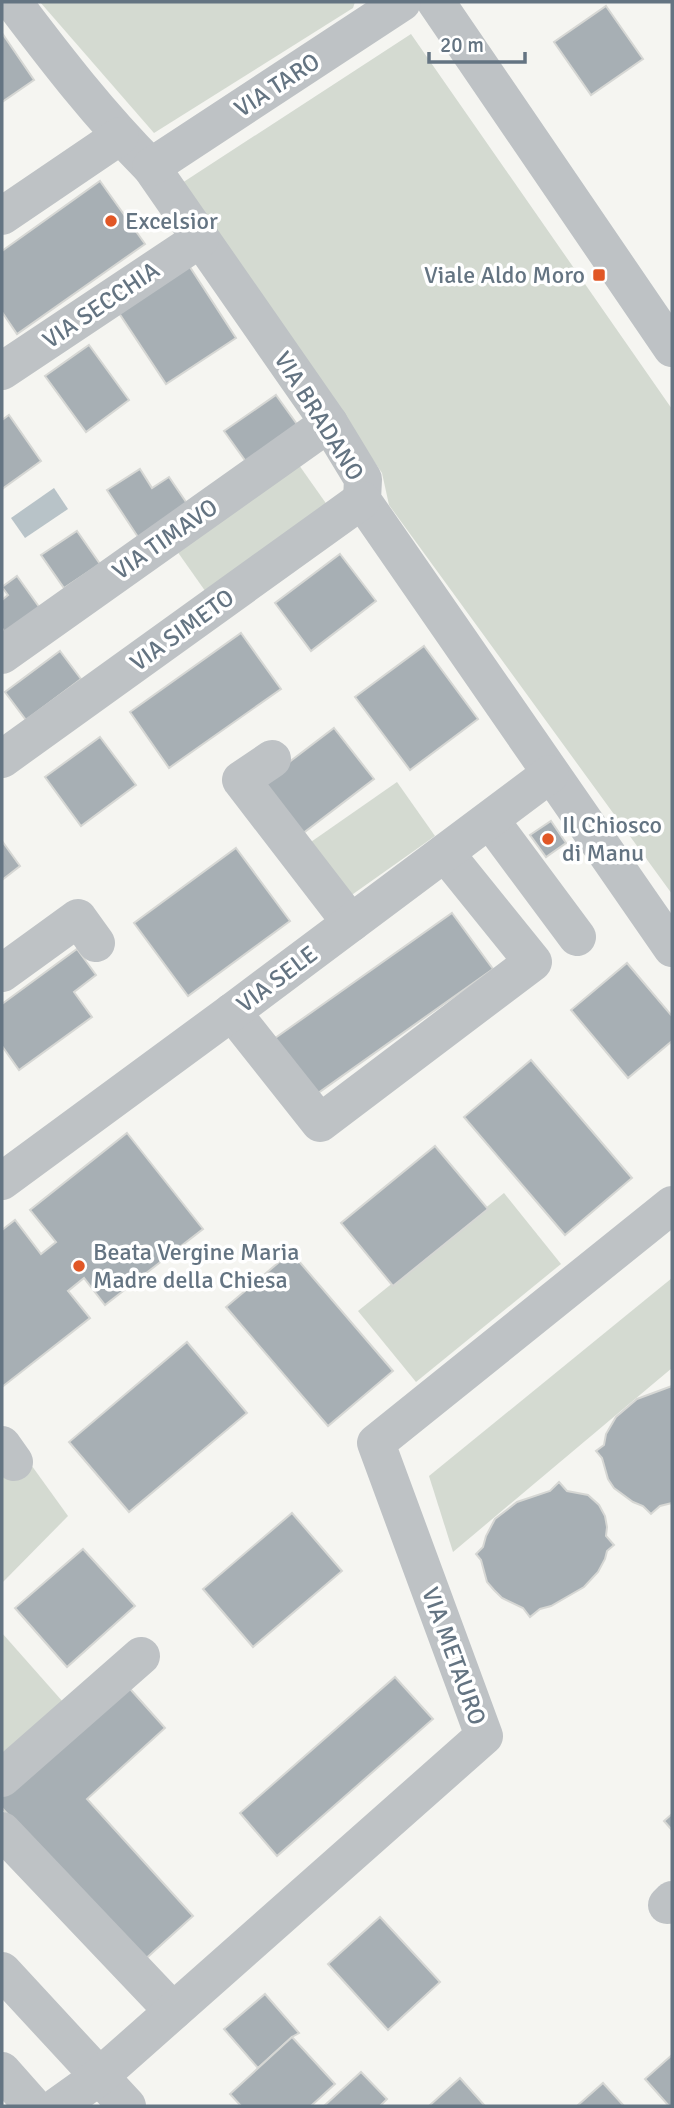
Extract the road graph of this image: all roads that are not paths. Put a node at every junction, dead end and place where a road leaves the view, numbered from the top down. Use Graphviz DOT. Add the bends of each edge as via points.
graph roads {
  1 [pos="13,2"];
  2 [pos="402,2"];
  3 [pos="436,2"];
  4 [pos="120,136"];
  5 [pos="151,167"];
  6 [pos="2,216"];
  7 [pos="200,239"];
  8 [pos="672,348"];
  9 [pos="2,370"];
  10 [pos="329,423"];
  11 [pos="362,500"];
  12 [pos="2,655"];
  13 [pos="2,759"];
  14 [pos="272,759"];
  15 [pos="550,774"];
  16 [pos="490,820"];
  17 [pos="445,853"];
  18 [pos="351,923"];
  19 [pos="577,937"];
  20 [pos="96,943"];
  21 [pos="672,948"];
  22 [pos="2,972"];
  23 [pos="232,1012"];
  24 [pos="2,1181"];
  25 [pos="672,1205"];
  26 [pos="141,1656"];
  27 [pos="2,1778"];
  28 [pos="2,1831"];
  29 [pos="2,1970"];
  30 [pos="173,2011"];
  31 [pos="2,2071"];
  32 [pos="100,2076"];
  33 [pos="33,2106"];
  34 [pos="58,2106"];
  35 [pos="127,2106"];
  1 -- 4 [label="street, VIA BRADANO"];
  2 -- 5 [label="street, VIA TARO"];
  3 -- 8 [label="street"];
  4 -- 5 [label="street, VIA BRADANO"];
  4 -- 6 [label="street"];
  5 -- 7 [label="street, VIA BRADANO"];
  7 -- 9 [label="street, VIA SECCHIA"];
  7 -- 10 [label="street, VIA BRADANO"];
  10 -- 11 [label="street, VIA BRADANO" via="363,479"];
  10 -- 12 [label="street, VIA TIMAVO"];
  11 -- 13 [label="street, VIA SIMETO"];
  11 -- 15 [label="street, VIA BRADANO"];
  14 -- 18 [label="street" via="241,779"];
  15 -- 16 [label="street, VIA SELE"];
  15 -- 21 [label="street, VIA BRADANO"];
  16 -- 17 [label="street, VIA SELE"];
  16 -- 19 [label="street"];
  17 -- 18 [label="street, VIA SELE"];
  17 -- 23 [label="street" via="533,962 320,1123"];
  18 -- 23 [label="street, VIA SELE"];
  20 -- 22 [label="street" via="78,918"];
  23 -- 24 [label="street, VIA SELE"];
  25 -- 30 [label="street, VIA METAURO" via="376,1443 484,1736"];
  26 -- 27 [label="street"];
  28 -- 30 [label="street"];
  29 -- 32 [label="street"];
  30 -- 32 [label="street, VIA METAURO"];
  31 -- 33 [label="street"];
  32 -- 34 [label="street, VIA METAURO"];
  32 -- 35 [label="street"];
}
